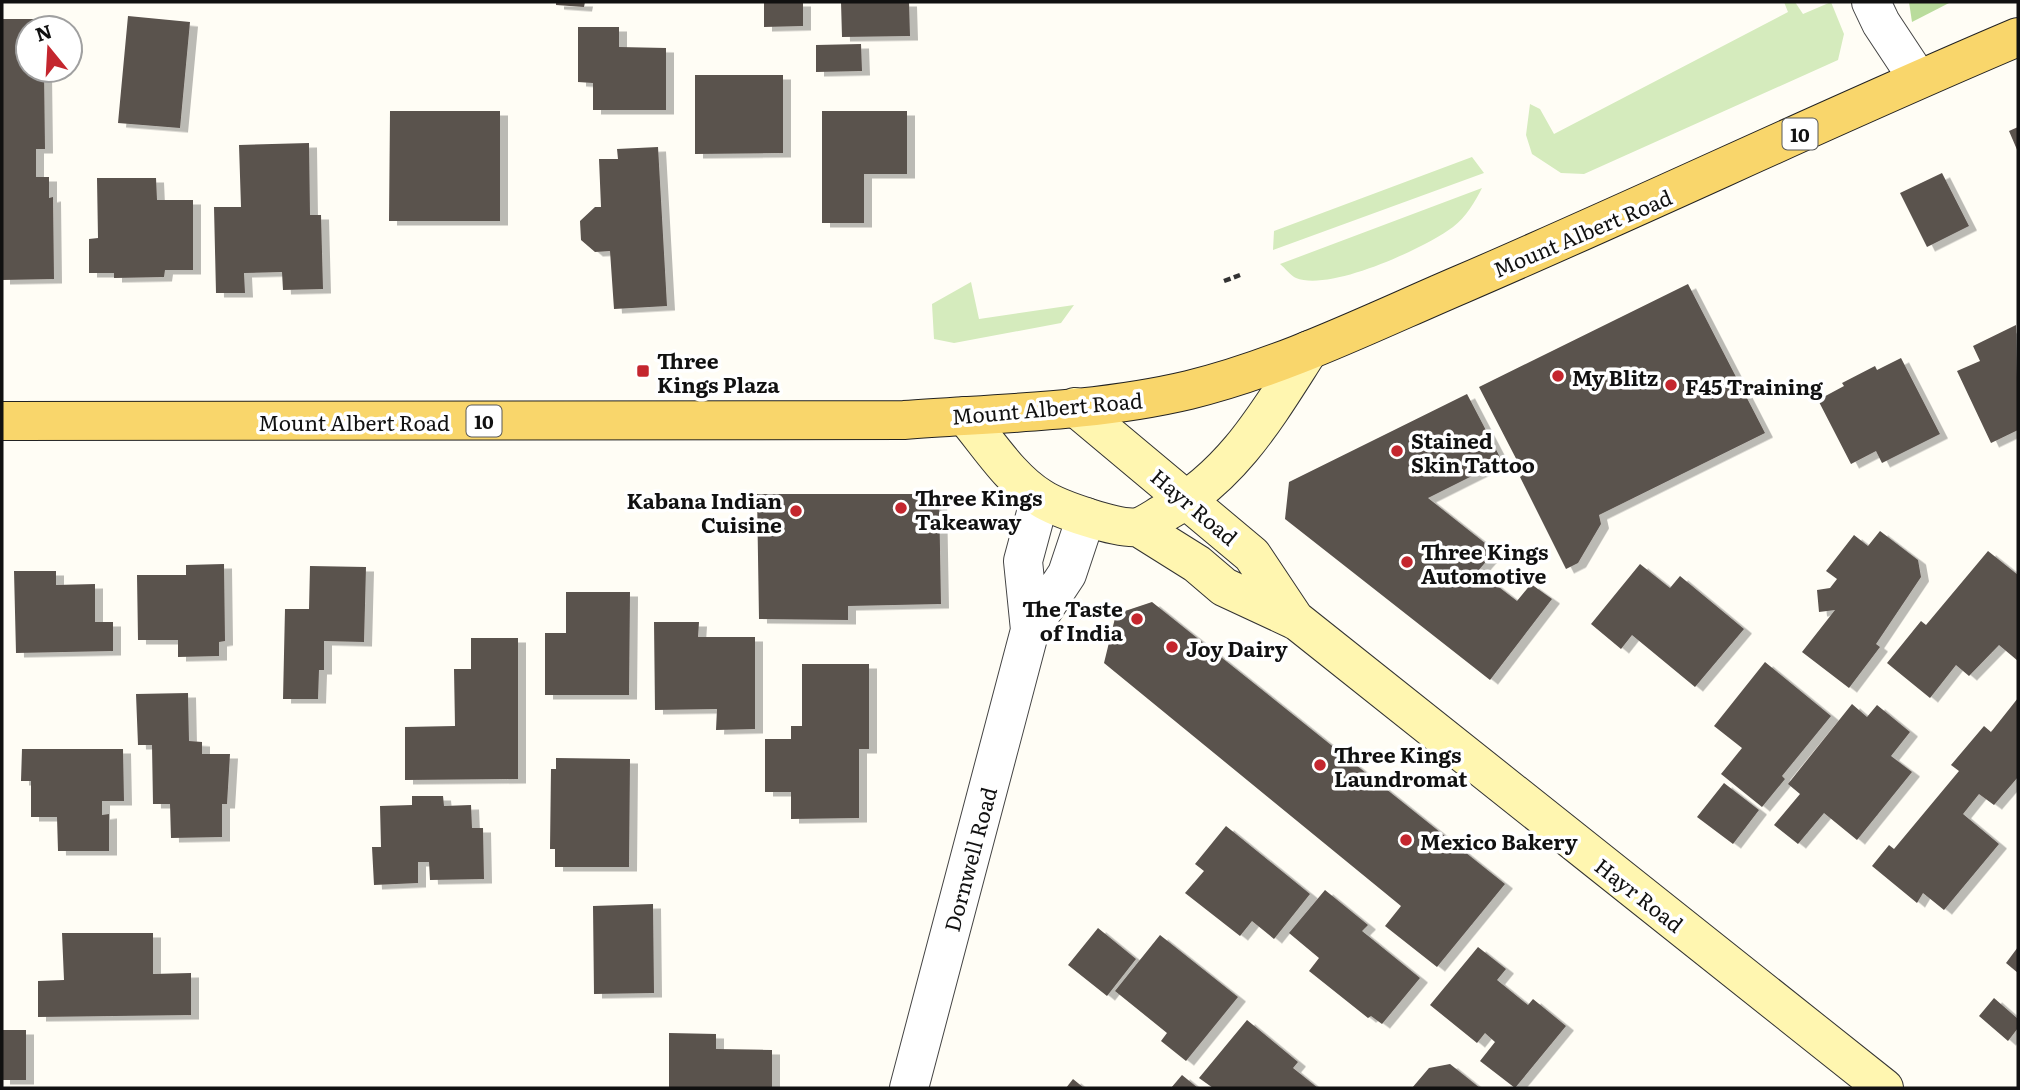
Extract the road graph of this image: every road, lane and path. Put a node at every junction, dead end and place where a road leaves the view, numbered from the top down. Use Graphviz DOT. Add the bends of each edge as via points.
graph roads {
  1 [pos="1871,2"];
  2 [pos="2018,37"];
  3 [pos="1918,79"];
  4 [pos="1240,275"];
  5 [pos="1224,281"];
  6 [pos="1308,350"];
  7 [pos="1075,407"];
  8 [pos="965,415"];
  9 [pos="2,421"];
  10 [pos="1040,498"];
  11 [pos="1189,499"];
  12 [pos="1086,517"];
  13 [pos="1138,527"];
  14 [pos="1297,621"];
  15 [pos="1030,630"];
  16 [pos="909,1088"];
  17 [pos="1884,1088"];
  1 -- 3 [label="street"];
  2 -- 3 [label="main road, Mount Albert Road / 10"];
  3 -- 6 [label="main road, Mount Albert Road / 10" via="1681,189"];
  4 -- 5 [label="path"];
  6 -- 7 [label="main road, Mount Albert Road / 10" via="1189,390"];
  6 -- 11 [label="main road" via="1256,433 1224,470"];
  7 -- 8 [label="main road, Mount Albert Road / 10"];
  7 -- 11 [label="main road, Hayr Road"];
  8 -- 9 [label="main road, Mount Albert Road / 10" via="704,422"];
  8 -- 10 [label="main road"];
  10 -- 12 [label="main road"];
  10 -- 15 [label="street, Dornwell Road" via="1023,561"];
  11 -- 13 [label="main road"];
  11 -- 14 [label="main road, Hayr Road" via="1252,555"];
  12 -- 13 [label="main road"];
  12 -- 15 [label="street, Dornwell Road" via="1067,574"];
  13 -- 14 [label="main road, Hayr Road" via="1224,587"];
  14 -- 17 [label="main road, Hayr Road"];
  15 -- 16 [label="street, Dornwell Road"];
}
